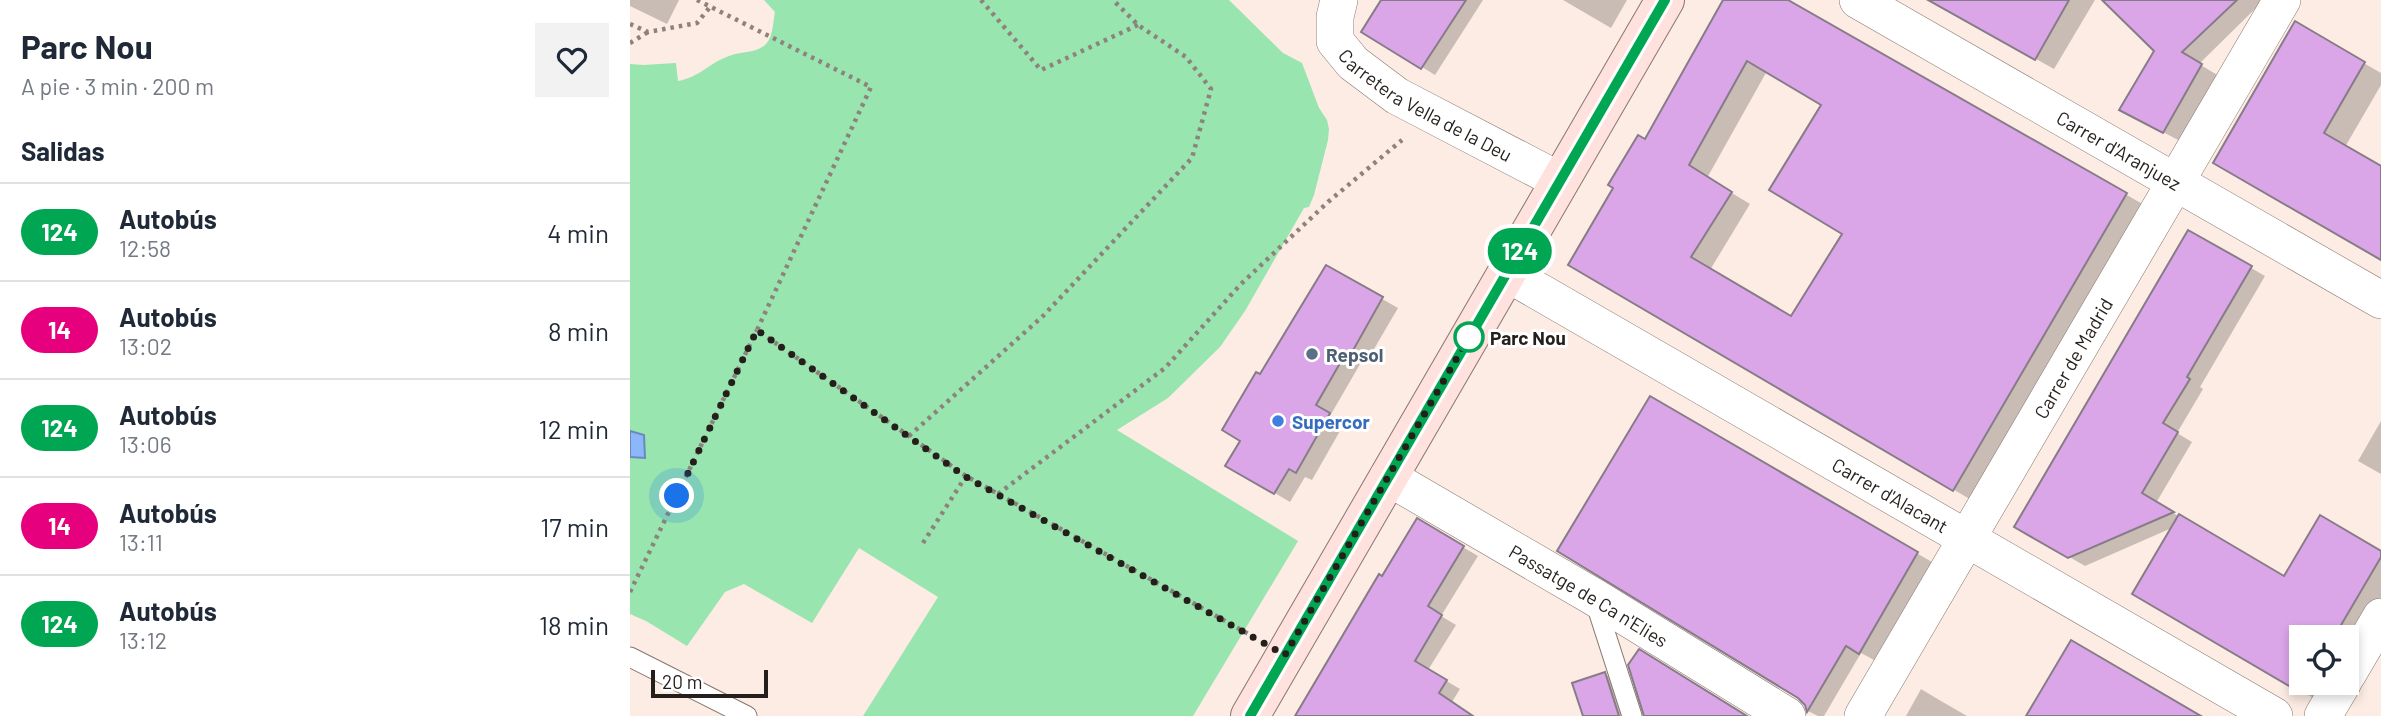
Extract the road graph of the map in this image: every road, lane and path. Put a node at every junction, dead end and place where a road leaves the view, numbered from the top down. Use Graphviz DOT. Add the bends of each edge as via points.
graph roads {
  1 [pos="697,0"];
  2 [pos="981,0"];
  3 [pos="1113,0"];
  4 [pos="1339,0"];
  5 [pos="1665,0"];
  6 [pos="1858,0"];
  7 [pos="2282,0"];
  8 [pos="710,7"];
  9 [pos="630,24"];
  10 [pos="1138,25"];
  11 [pos="648,32"];
  12 [pos="630,44"];
  13 [pos="1433,115"];
  14 [pos="1560,181"];
  15 [pos="2175,183"];
  16 [pos="1507,273"];
  17 [pos="2381,300"];
  18 [pos="757,330"];
  19 [pos="908,436"];
  20 [pos="966,477"];
  21 [pos="1388,477"];
  22 [pos="999,494"];
  23 [pos="1966,539"];
  24 [pos="923,543"];
  25 [pos="630,592"];
  26 [pos="1594,597"];
  27 [pos="2381,617"];
  28 [pos="1285,655"];
  29 [pos="2359,655"];
  30 [pos="630,657"];
  31 [pos="2335,695"];
  32 [pos="747,716"];
  33 [pos="1250,716"];
  34 [pos="1632,716"];
  35 [pos="1787,716"];
  36 [pos="1863,716"];
  37 [pos="2274,716"];
  38 [pos="2323,716"];
  1 -- 8 [label="path"];
  2 -- 10 [label="path" via="1041,69"];
  3 -- 10 [label="path"];
  4 -- 13 [label="street, Carretera Vella de la Deu" via="1335,41 1342,51 1384,88"];
  5 -- 14 [label="main road"];
  6 -- 15 [label="street, Carrer d'Aranjuez"];
  7 -- 15 [label="street, Carrer de Madrid"];
  8 -- 11 [label="path" via="697,23"];
  8 -- 18 [label="path" via="871,87"];
  9 -- 11 [label="path"];
  10 -- 19 [label="path" via="1186,57 1211,89 1192,158 1043,316"];
  11 -- 12 [label="path"];
  13 -- 14 [label="street, Carretera Vella de la Deu"];
  13 -- 22 [label="path" via="1328,202 1241,284 1165,368"];
  14 -- 16 [label="main road"];
  15 -- 17 [label="street, Carrer d'Aranjuez"];
  15 -- 23 [label="street, Carrer de Madrid"];
  16 -- 21 [label="main road"];
  16 -- 23 [label="street, Carrer d'Alacant"];
  18 -- 19 [label="path"];
  18 -- 25 [label="path"];
  19 -- 20 [label="path"];
  20 -- 22 [label="path"];
  20 -- 24 [label="path"];
  21 -- 26 [label="street, Passatge de Ca n'Elies"];
  21 -- 28 [label="main road"];
  22 -- 28 [label="path"];
  23 -- 36 [label="street, Carrer de Madrid"];
  23 -- 37 [label="street, Carrer d'Alacant"];
  26 -- 34 [label="lane"];
  26 -- 35 [label="street, Passatge de Ca n'Elies"];
  27 -- 29 [label="street"];
  28 -- 33 [label="main road"];
  30 -- 32 [label="lane"];
  31 -- 38 [label="street"];
}
